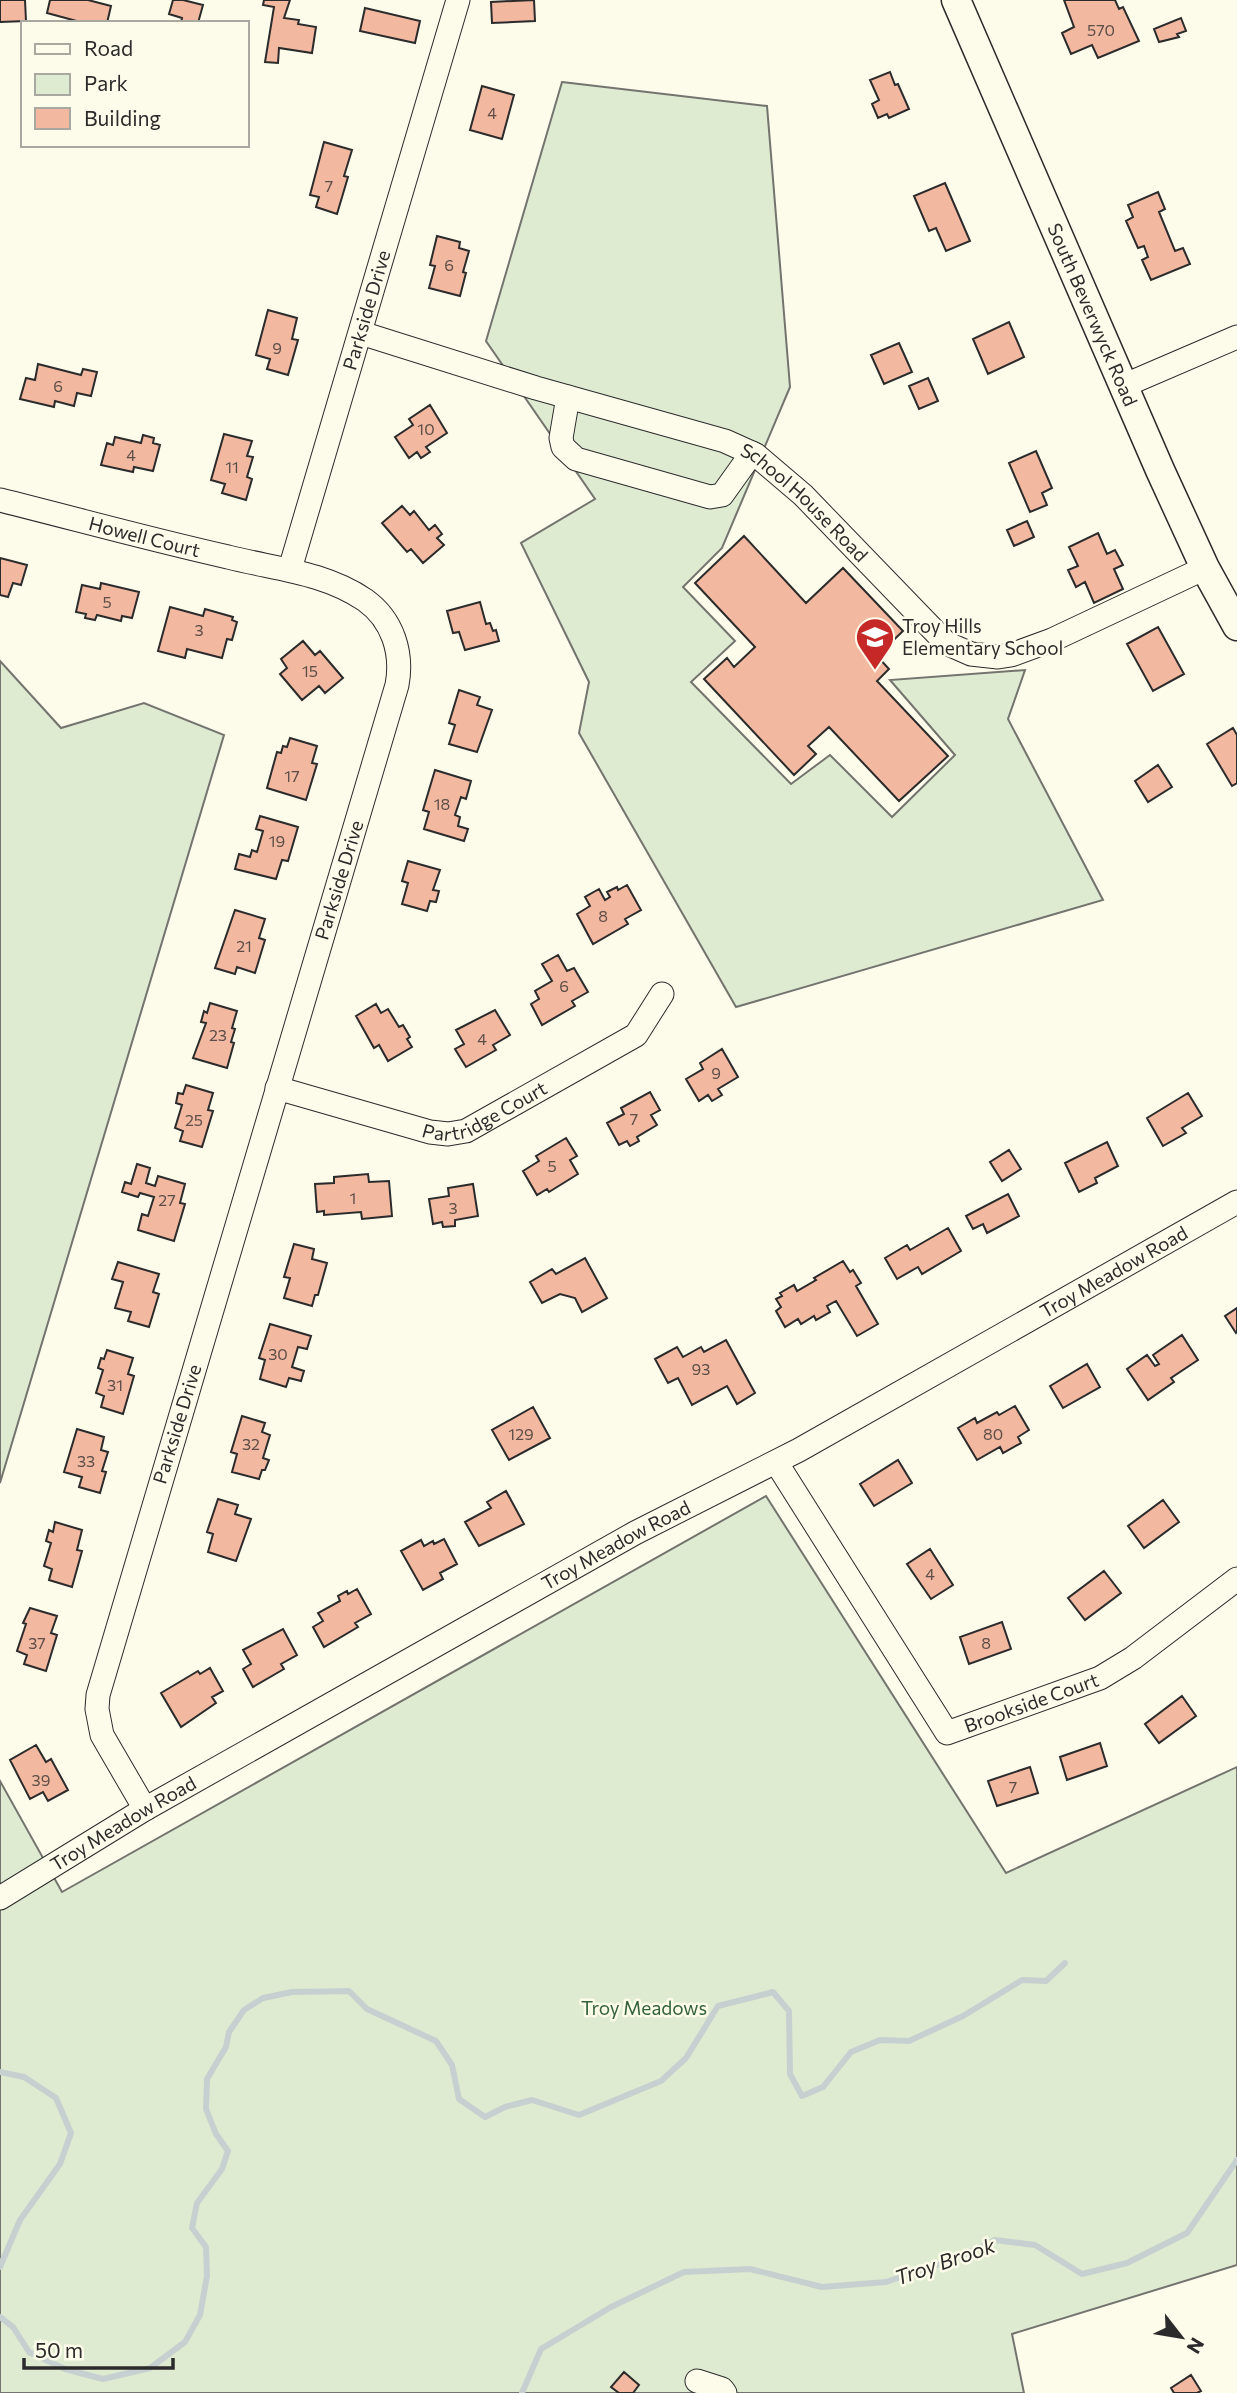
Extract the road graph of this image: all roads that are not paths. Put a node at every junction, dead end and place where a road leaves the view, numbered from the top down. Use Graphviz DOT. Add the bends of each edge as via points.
graph roads {
  1 [pos="458,0"];
  2 [pos="957,0"];
  3 [pos="361,333"];
  4 [pos="1237,337"];
  5 [pos="1123,386"];
  6 [pos="568,397"];
  7 [pos="752,453"];
  8 [pos="0,500"];
  9 [pos="1205,568"];
  10 [pos="290,569"];
  11 [pos="1237,626"];
  12 [pos="662,994"];
  13 [pos="277,1088"];
  14 [pos="1237,1202"];
  15 [pos="776,1462"];
  16 [pos="1237,1579"];
  17 [pos="145,1809"];
  18 [pos="0,1898"];
  19 [pos="698,2381"];
  20 [pos="725,2393"];
  1 -- 3 [label="street, Parkside Drive"];
  2 -- 5 [label="main road, South Beverwyck Road"];
  3 -- 6 [label="street, School House Road"];
  3 -- 10 [label="street, Parkside Drive"];
  4 -- 5 [label="street"];
  5 -- 9 [label="main road, South Beverwyck Road"];
  6 -- 7 [label="street, School House Road" via="725,440"];
  6 -- 7 [label="street" via="561,438 563,447 576,459 710,497 722,495"];
  7 -- 9 [label="street, School House Road" via="803,495 946,643 984,657 1011,655 1052,640"];
  8 -- 10 [label="street, Howell Court"];
  9 -- 11 [label="main road, South Beverwyck Road"];
  10 -- 13 [label="street, Parkside Drive" via="336,584 366,601 392,632 400,672"];
  12 -- 13 [label="street, Partridge Court" via="636,1035 466,1131 430,1132"];
  13 -- 17 [label="street, Parkside Drive" via="98,1695 102,1735"];
  14 -- 15 [label="street, Troy Meadow Road"];
  15 -- 16 [label="street, Brookside Court" via="947,1733 1100,1678"];
  15 -- 17 [label="street, Troy Meadow Road" via="635,1533"];
  17 -- 18 [label="street, Troy Meadow Road"];
  19 -- 20 [label="street"];
}
